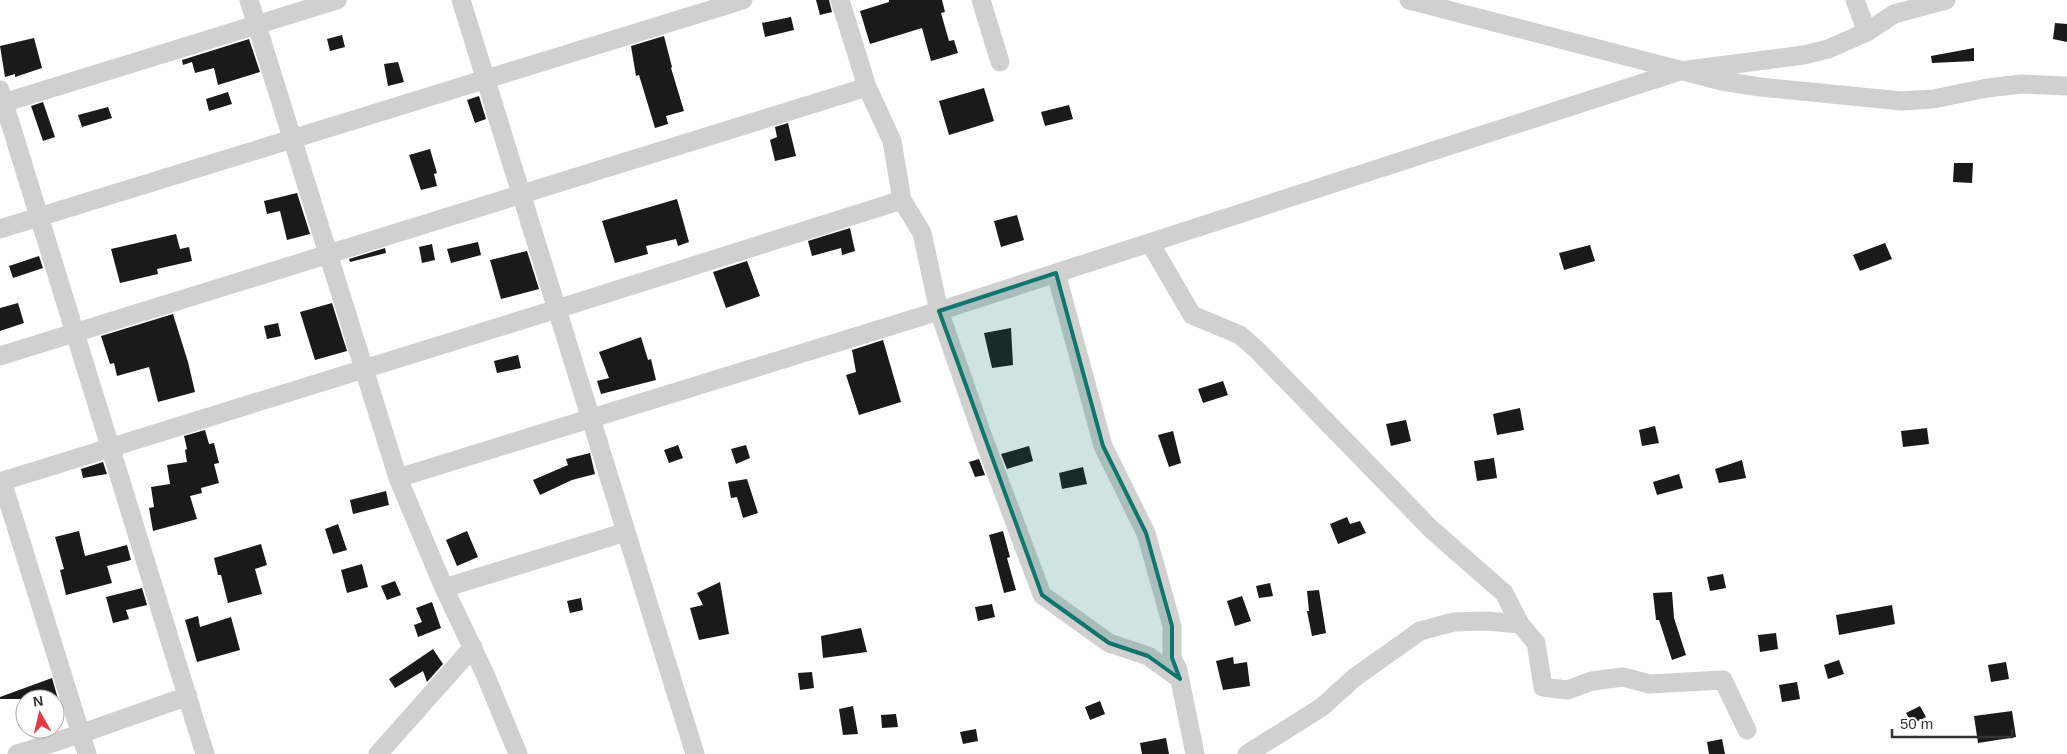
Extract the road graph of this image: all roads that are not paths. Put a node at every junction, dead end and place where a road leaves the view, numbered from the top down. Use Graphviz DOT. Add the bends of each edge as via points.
graph roads {
  1 [pos="249,0"];
  2 [pos="337,0"];
  3 [pos="460,0"];
  4 [pos="743,0"];
  5 [pos="840,0"];
  6 [pos="981,0"];
  7 [pos="1409,0"];
  8 [pos="1855,0"];
  9 [pos="1946,0"];
  10 [pos="714,4"];
  11 [pos="257,25"];
  12 [pos="1867,32"];
  13 [pos="1000,62"];
  14 [pos="1680,70"];
  15 [pos="485,80"];
  16 [pos="2067,86"];
  17 [pos="867,87"];
  18 [pos="1,99"];
  19 [pos="292,139"];
  20 [pos="521,195"];
  21 [pos="902,200"];
  22 [pos="40,217"];
  23 [pos="0,230"];
  24 [pos="1150,243"];
  25 [pos="328,254"];
  26 [pos="1056,273"];
  27 [pos="557,310"];
  28 [pos="939,311"];
  29 [pos="75,333"];
  30 [pos="0,356"];
  31 [pos="364,369"];
  32 [pos="591,419"];
  33 [pos="111,447"];
  34 [pos="398,478"];
  35 [pos="1,481"];
  36 [pos="626,532"];
  37 [pos="444,588"];
  38 [pos="1520,624"];
  39 [pos="472,648"];
  40 [pos="1180,679"];
  41 [pos="188,696"];
  42 [pos="1747,730"];
  43 [pos="80,734"];
  44 [pos="17,754"];
  45 [pos="87,754"];
  46 [pos="206,754"];
  47 [pos="378,754"];
  48 [pos="518,754"];
  49 [pos="695,754"];
  50 [pos="1195,754"];
  51 [pos="1247,754"];
  1 -- 11 [label="street"];
  2 -- 11 [label="street"];
  3 -- 15 [label="street"];
  4 -- 10 [label="street"];
  5 -- 17 [label="street"];
  6 -- 13 [label="street"];
  7 -- 14 [label="street"];
  8 -- 12 [label="street"];
  9 -- 12 [label="street" via="1894,14"];
  10 -- 15 [label="street"];
  11 -- 18 [label="street"];
  11 -- 19 [label="street"];
  12 -- 14 [label="street" via="1828,49 1804,55"];
  14 -- 16 [label="street" via="1722,82 1902,101 2022,84"];
  14 -- 24 [label="street"];
  15 -- 19 [label="street"];
  15 -- 20 [label="street"];
  17 -- 20 [label="street"];
  17 -- 21 [label="street" via="892,141"];
  18 -- 22 [label="street"];
  19 -- 22 [label="street"];
  19 -- 25 [label="street"];
  20 -- 25 [label="street"];
  20 -- 27 [label="street"];
  21 -- 27 [label="street"];
  21 -- 28 [label="street" via="922,233"];
  22 -- 23 [label="street"];
  22 -- 29 [label="street"];
  24 -- 26 [label="street"];
  24 -- 38 [label="street" via="1192,314 1240,335 1256,350 1430,529 1504,593"];
  25 -- 29 [label="street"];
  25 -- 31 [label="street"];
  26 -- 28 [label="street"];
  26 -- 40 [label="street" via="1103,446 1146,533 1172,626 1172,658"];
  27 -- 31 [label="street"];
  27 -- 32 [label="street"];
  28 -- 32 [label="street"];
  28 -- 40 [label="street" via="1042,595 1109,643 1148,656"];
  29 -- 30 [label="street"];
  29 -- 33 [label="street"];
  31 -- 33 [label="street"];
  31 -- 34 [label="street"];
  32 -- 34 [label="street"];
  32 -- 36 [label="street"];
  33 -- 35 [label="street"];
  33 -- 41 [label="street"];
  34 -- 37 [label="street"];
  35 -- 43 [label="street"];
  36 -- 37 [label="street"];
  36 -- 49 [label="street"];
  37 -- 39 [label="street"];
  38 -- 42 [label="street" via="1536,642 1543,687 1567,690 1592,681 1623,677 1649,684 1724,680"];
  38 -- 51 [label="street" via="1454,622 1420,631 1354,678 1322,707"];
  39 -- 47 [label="street"];
  39 -- 48 [label="street"];
  40 -- 50 [label="street"];
  41 -- 43 [label="street"];
  41 -- 46 [label="street"];
  43 -- 44 [label="street"];
  43 -- 45 [label="street"];
}
